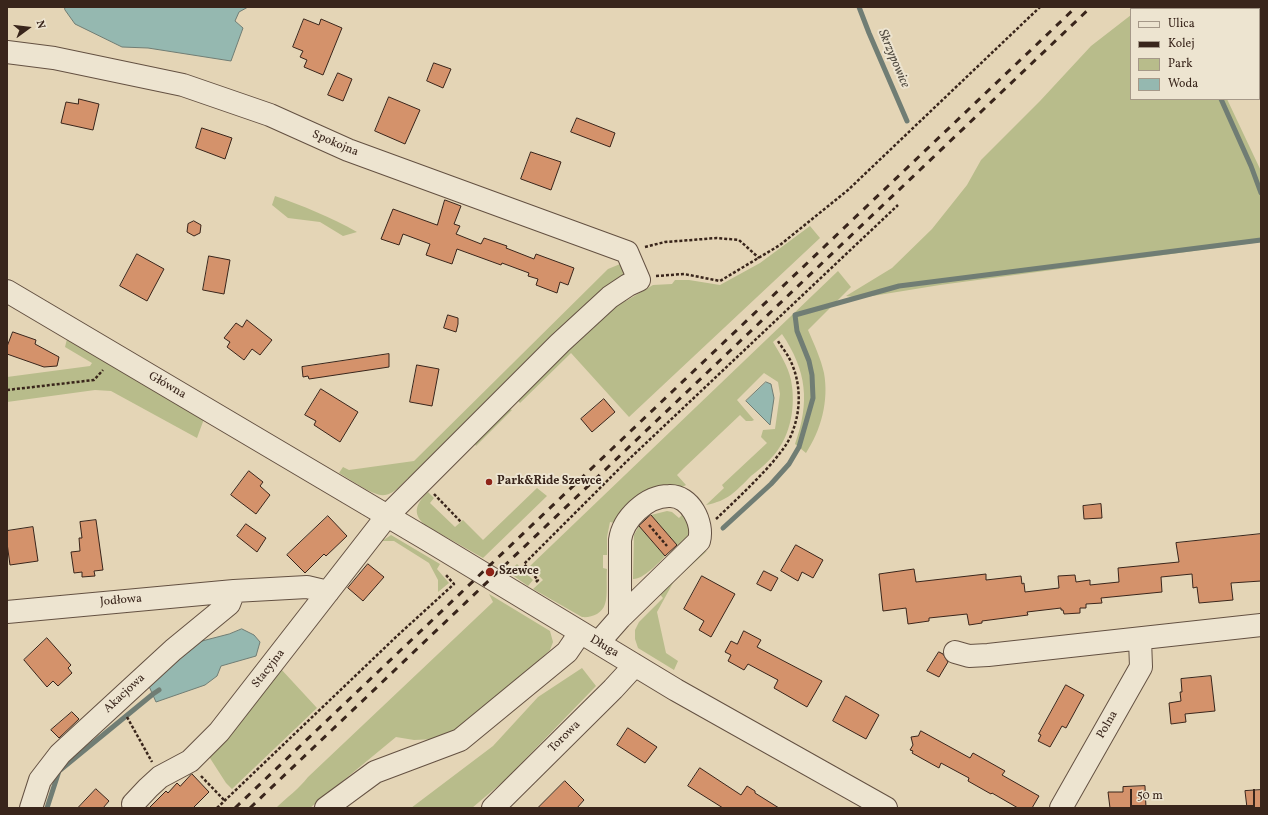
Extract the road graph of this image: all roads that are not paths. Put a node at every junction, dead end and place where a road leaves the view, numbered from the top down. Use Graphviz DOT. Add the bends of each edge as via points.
graph roads {
  1 [pos="7,52"];
  2 [pos="639,280"];
  3 [pos="7,291"];
  4 [pos="327,480"];
  5 [pos="386,516"];
  6 [pos="234,590"];
  7 [pos="328,592"];
  8 [pos="7,612"];
  9 [pos="620,618"];
  10 [pos="1261,625"];
  11 [pos="589,638"];
  12 [pos="1140,639"];
  13 [pos="955,652"];
  14 [pos="635,664"];
  15 [pos="133,804"];
  16 [pos="31,808"];
  17 [pos="326,808"];
  18 [pos="493,808"];
  19 [pos="886,808"];
  20 [pos="1061,808"];
  1 -- 2 [label="street, Spokojna" via="54,58 182,85 270,115 348,150 627,252"];
  2 -- 5 [label="street, Stacyjna" via="610,297 560,343"];
  3 -- 4 [label="street, Główna"];
  4 -- 5 [label="street, Długa"];
  5 -- 7 [label="street, Stacyjna"];
  5 -- 11 [label="street, Długa"];
  6 -- 7 [label="street, Jodłowa" via="308,586"];
  6 -- 8 [label="street, Jodłowa"];
  6 -- 16 [label="street, Akacjowa" via="228,604 173,650 60,754 40,780"];
  7 -- 15 [label="street, Stacyjna" via="219,732 190,761 160,777"];
  9 -- 9 [label="street" via="621,535 626,522 648,502 674,496 685,502 694,512 702,534 699,541"];
  9 -- 11 [label="street"];
  10 -- 12 [label="street"];
  11 -- 14 [label="street, Długa"];
  11 -- 17 [label="street" via="567,652 460,740 375,772"];
  12 -- 13 [label="street" via="988,655 969,656"];
  12 -- 20 [label="street, Polna" via="1141,667"];
  14 -- 18 [label="street, Torowa" via="613,690"];
  14 -- 19 [label="street, Długa" via="676,690"];
}
